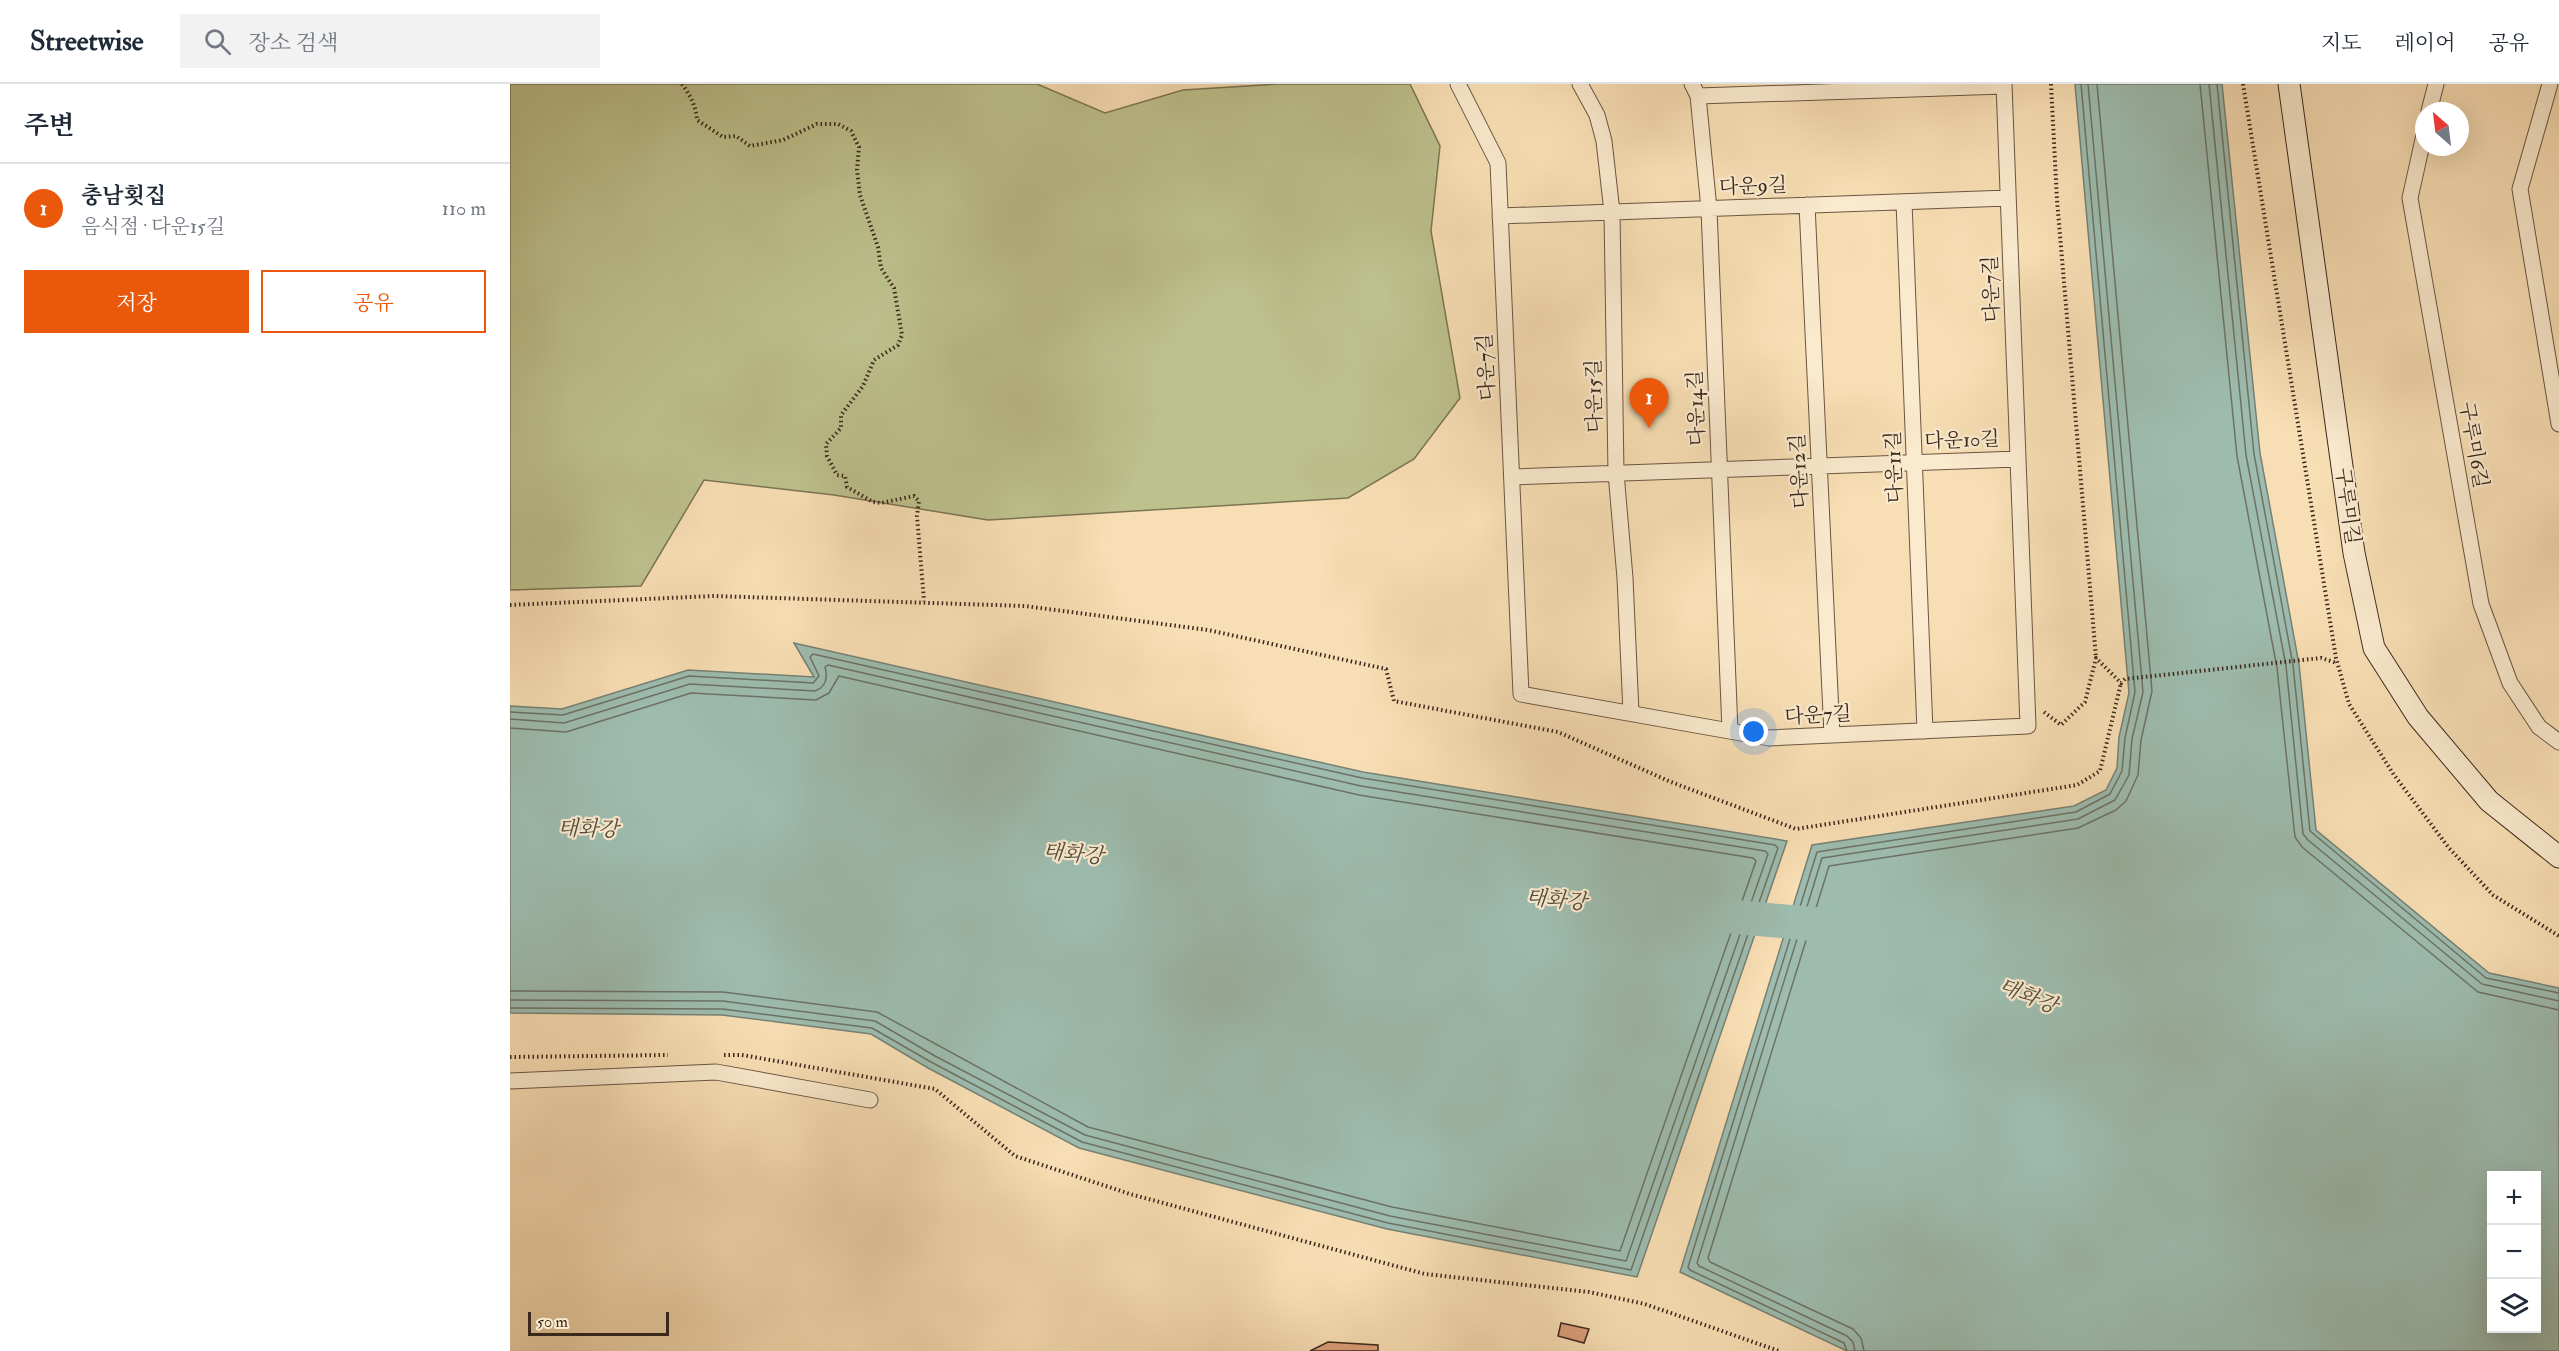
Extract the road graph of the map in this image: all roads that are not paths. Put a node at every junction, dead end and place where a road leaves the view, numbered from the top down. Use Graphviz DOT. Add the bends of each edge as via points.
graph roads {
  1 [pos="1458,84"];
  2 [pos="1580,84"];
  3 [pos="2289,84"];
  4 [pos="2436,84"];
  5 [pos="2550,84"];
  6 [pos="2004,85"];
  7 [pos="1695,90"];
  8 [pos="2432,102"];
  9 [pos="2419,156"];
  10 [pos="2008,198"];
  11 [pos="1904,201"];
  12 [pos="1807,205"];
  13 [pos="1708,209"];
  14 [pos="1612,212"];
  15 [pos="1500,216"];
  16 [pos="2559,424"];
  17 [pos="2018,459"];
  18 [pos="1914,463"];
  19 [pos="1820,466"];
  20 [pos="1720,470"];
  21 [pos="1616,473"];
  22 [pos="1512,477"];
  23 [pos="1631,713"];
  24 [pos="1730,731"];
  25 [pos="1925,731"];
  26 [pos="1832,735"];
  27 [pos="2559,742"];
  28 [pos="2559,856"];
  29 [pos="510,1081"];
  30 [pos="870,1100"];
  1 -- 15 [label="street, 다운7길" via="1498,163"];
  2 -- 14 [label="street, 다운15길" via="1597,115 1604,141"];
  3 -- 28 [label="street, 구루미길" via="2354,553 2374,648 2418,717 2489,801"];
  4 -- 8 [label="street"];
  5 -- 16 [label="street" via="2520,189"];
  6 -- 7 [label="street, 다운7길"];
  6 -- 10 [label="street, 다운7길"];
  7 -- 13 [label="street, 다운14길"];
  9 -- 27 [label="street, 구루미6길" via="2410,198 2481,604 2510,683 2540,727"];
  10 -- 11 [label="street, 다운9길"];
  10 -- 17 [label="street, 다운7길"];
  11 -- 12 [label="street, 다운9길"];
  11 -- 18 [label="street, 다운11길"];
  12 -- 13 [label="street, 다운9길"];
  12 -- 19 [label="street, 다운12길"];
  13 -- 14 [label="street, 다운9길"];
  13 -- 20 [label="street, 다운14길"];
  14 -- 15 [label="street, 다운9길"];
  14 -- 21 [label="street, 다운15길"];
  15 -- 22 [label="street, 다운7길"];
  17 -- 18 [label="street, 다운10길"];
  17 -- 25 [label="street, 다운7길" via="2028,726"];
  18 -- 19 [label="street, 다운10길"];
  18 -- 25 [label="street, 다운11길"];
  19 -- 20 [label="street, 다운10길"];
  19 -- 26 [label="street, 다운12길"];
  20 -- 21 [label="street, 다운10길"];
  20 -- 24 [label="street, 다운14길"];
  21 -- 22 [label="street, 다운10길"];
  21 -- 23 [label="street, 다운15길"];
  22 -- 23 [label="street, 다운7길" via="1521,694"];
  23 -- 24 [label="street, 다운7길"];
  24 -- 26 [label="street, 다운7길" via="1769,738"];
  25 -- 26 [label="street, 다운7길"];
  29 -- 30 [label="street" via="716,1072"];
}
